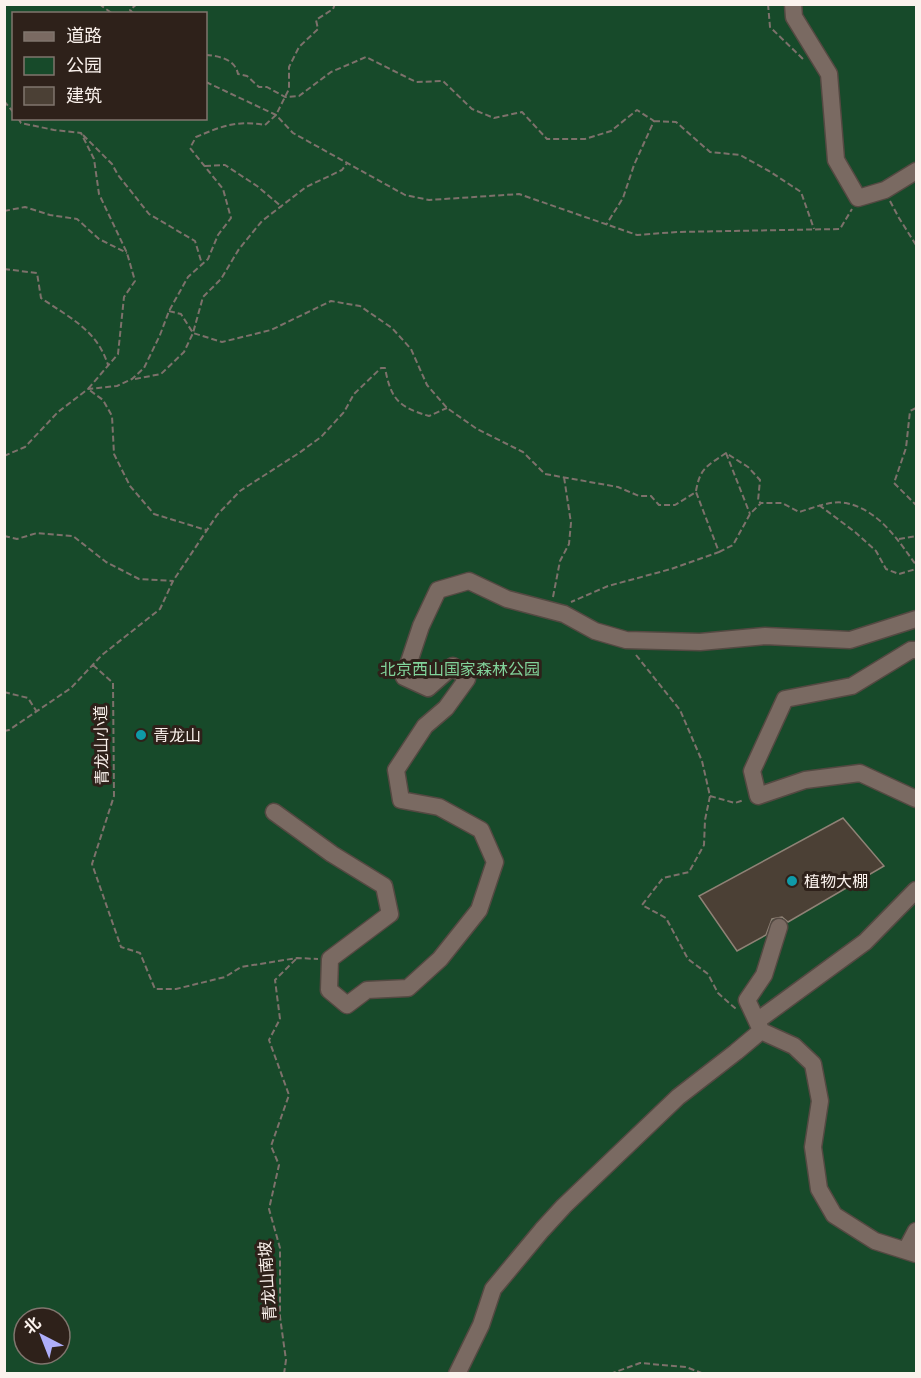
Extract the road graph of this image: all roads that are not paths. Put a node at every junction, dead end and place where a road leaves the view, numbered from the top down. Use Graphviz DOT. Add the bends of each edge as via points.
graph roads {
  1 [pos="793,4"];
  2 [pos="916,171"];
  3 [pos="916,619"];
  4 [pos="916,650"];
  5 [pos="916,799"];
  6 [pos="274,812"];
  7 [pos="916,890"];
  8 [pos="778,927"];
  9 [pos="756,1020"];
  10 [pos="916,1231"];
  11 [pos="911,1252"];
  12 [pos="457,1374"];
  1 -- 2 [label="lane" via="794,17 829,74 836,160 858,198 885,190"];
  3 -- 6 [label="lane" via="850,640 765,636 700,642 626,640 557,612 507,599 469,581 438,590 404,677 428,688 453,666 467,679 446,708 426,726 396,770 401,800 439,807 482,830 495,862 479,910 440,959 408,988 367,990 347,1005 329,990 330,959 390,914 384,886"];
  4 -- 5 [label="lane" via="852,686 785,699 752,771 758,796 805,780 860,773"];
  7 -- 9 [label="lane" via="865,942"];
  8 -- 9 [label="lane" via="764,975 747,1000"];
  9 -- 11 [label="lane" via="813,1064 820,1101 813,1147 819,1189 834,1215 875,1241"];
  9 -- 12 [label="lane" via="736,1052 678,1097 542,1230 493,1289"];
  10 -- 11 [label="lane"];
}
